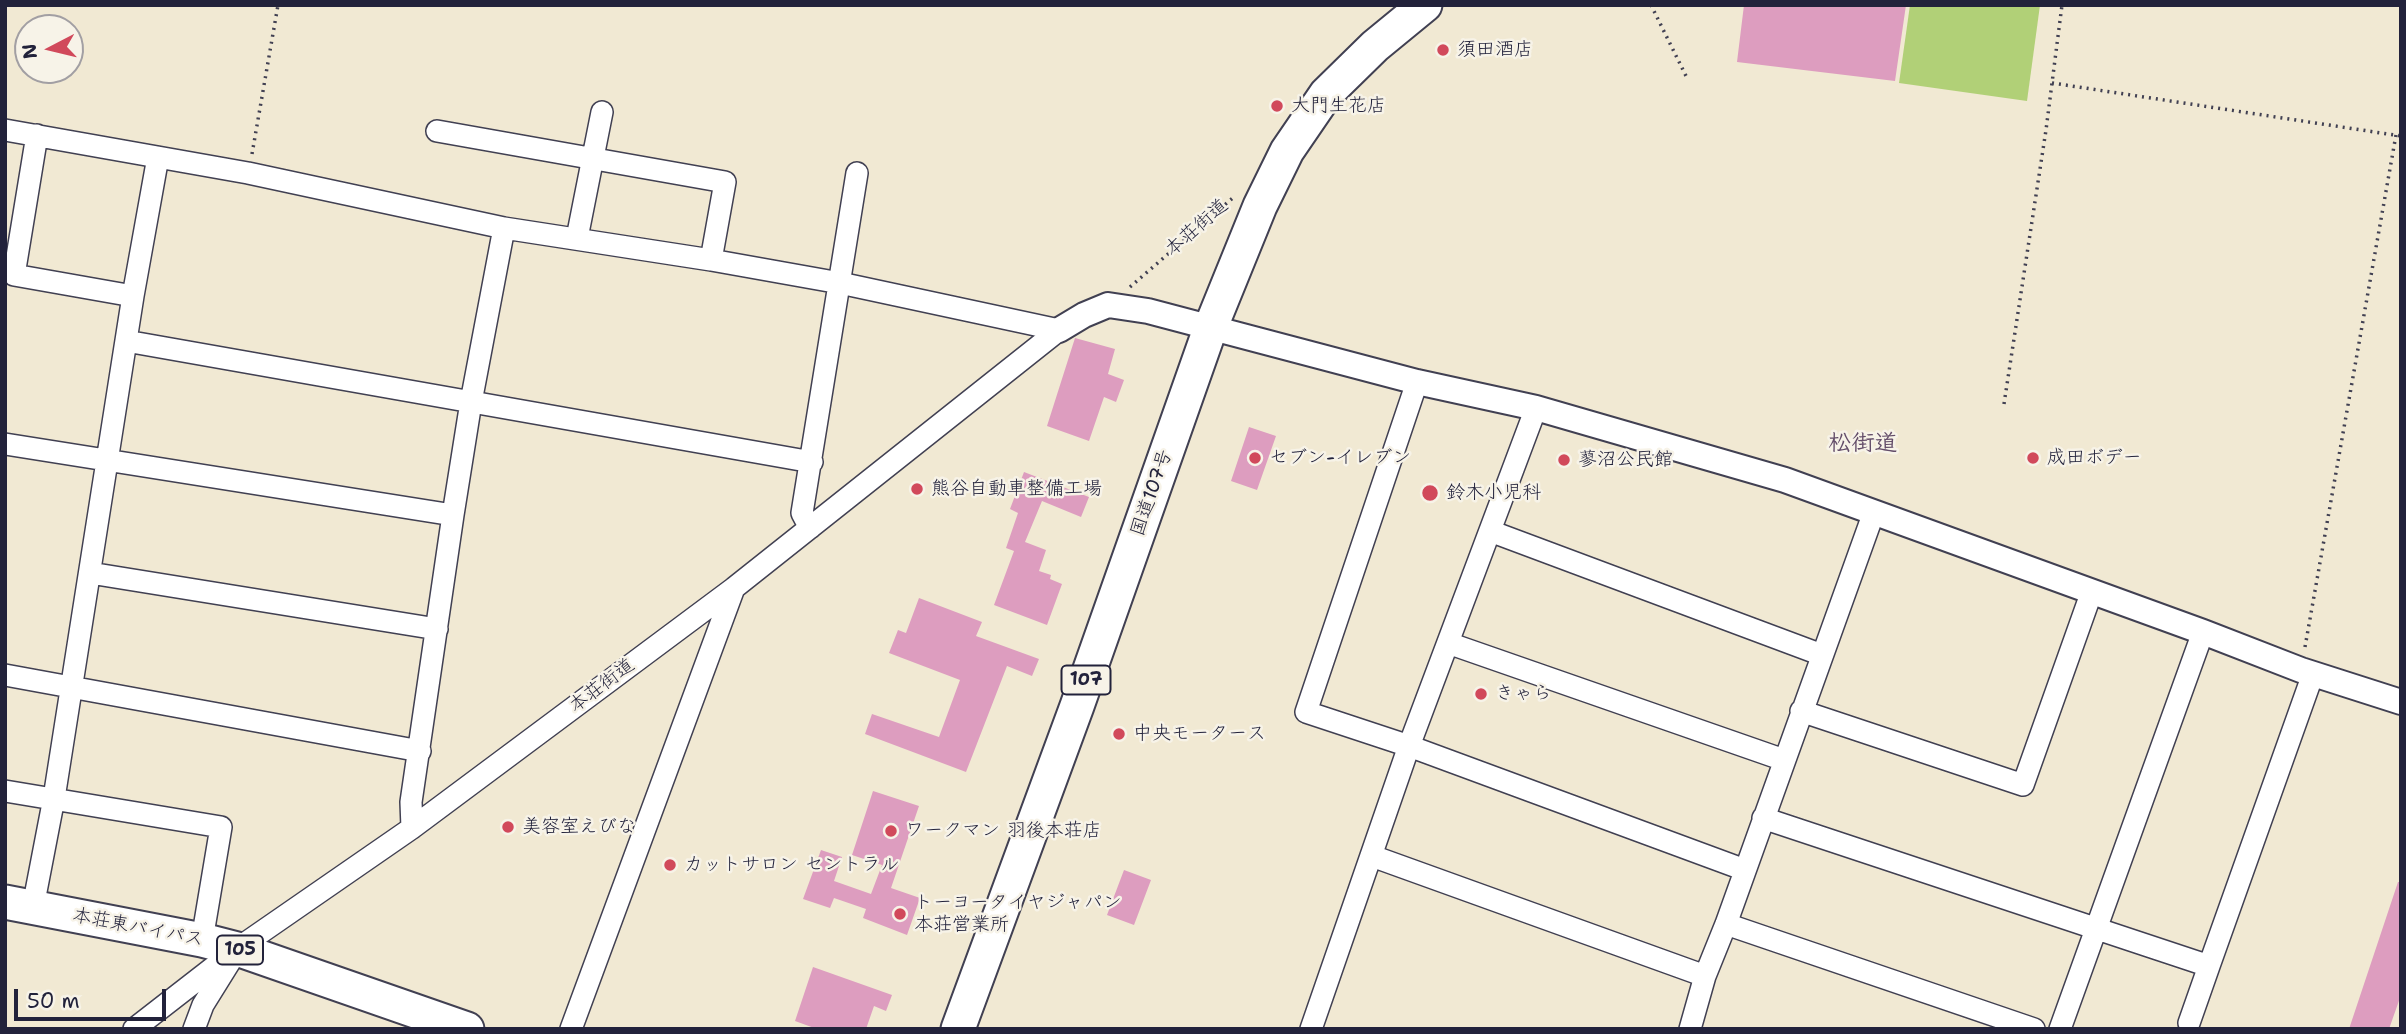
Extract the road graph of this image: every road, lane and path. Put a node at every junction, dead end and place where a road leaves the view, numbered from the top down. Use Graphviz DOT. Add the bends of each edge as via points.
graph roads {
  1 [pos="278,5"];
  2 [pos="1425,5"];
  3 [pos="1651,5"];
  4 [pos="2062,5"];
  5 [pos="1686,78"];
  6 [pos="2052,83"];
  7 [pos="602,112"];
  8 [pos="5,130"];
  9 [pos="437,131"];
  10 [pos="37,135"];
  11 [pos="2398,136"];
  12 [pos="158,157"];
  13 [pos="594,159"];
  14 [pos="248,173"];
  15 [pos="857,173"];
  16 [pos="1235,196"];
  17 [pos="503,228"];
  18 [pos="578,238"];
  19 [pos="711,260"];
  20 [pos="840,283"];
  21 [pos="133,296"];
  22 [pos="1108,305"];
  23 [pos="1210,329"];
  24 [pos="1059,330"];
  25 [pos="126,341"];
  26 [pos="1417,382"];
  27 [pos="471,402"];
  28 [pos="2004,404"];
  29 [pos="1535,408"];
  30 [pos="5,443"];
  31 [pos="108,462"];
  32 [pos="812,463"];
  33 [pos="1874,512"];
  34 [pos="453,515"];
  35 [pos="810,528"];
  36 [pos="1490,531"];
  37 [pos="90,573"];
  38 [pos="734,588"];
  39 [pos="2092,591"];
  40 [pos="437,629"];
  41 [pos="2203,632"];
  42 [pos="1448,643"];
  43 [pos="1822,655"];
  44 [pos="2307,672"];
  45 [pos="5,675"];
  46 [pos="71,686"];
  47 [pos="2401,702"];
  48 [pos="1801,711"];
  49 [pos="1409,746"];
  50 [pos="420,751"];
  51 [pos="1784,760"];
  52 [pos="5,791"];
  53 [pos="54,798"];
  54 [pos="1763,818"];
  55 [pos="412,828"];
  56 [pos="1372,856"];
  57 [pos="1745,870"];
  58 [pos="19,904"];
  59 [pos="1726,924"];
  60 [pos="2095,929"];
  61 [pos="202,940"];
  62 [pos="237,949"];
  63 [pos="2209,966"];
  64 [pos="1706,976"];
  65 [pos="2189,1023"];
  66 [pos="134,1029"];
  67 [pos="194,1029"];
  68 [pos="467,1029"];
  69 [pos="571,1029"];
  70 [pos="958,1029"];
  71 [pos="1311,1029"];
  72 [pos="1690,1029"];
  73 [pos="2034,1029"];
  74 [pos="2060,1029"];
  1 -- 14 [label="path"];
  2 -- 23 [label="highway, 国道107号 / 107" via="1326,94 1287,151"];
  3 -- 5 [label="path"];
  4 -- 6 [label="path"];
  6 -- 11 [label="path"];
  6 -- 28 [label="path"];
  7 -- 13 [label="street"];
  8 -- 10 [label="street"];
  9 -- 13 [label="street"];
  10 -- 12 [label="street"];
  10 -- 21 [label="street" via="14,275"];
  11 -- 44 [label="path"];
  12 -- 14 [label="street"];
  12 -- 21 [label="street"];
  13 -- 18 [label="street"];
  13 -- 19 [label="street" via="724,182"];
  14 -- 17 [label="street"];
  15 -- 20 [label="street"];
  16 -- 22 [label="path, 本荘街道"];
  17 -- 18 [label="street"];
  17 -- 27 [label="street"];
  18 -- 19 [label="street"];
  19 -- 20 [label="street"];
  20 -- 24 [label="street"];
  20 -- 32 [label="street"];
  21 -- 25 [label="street"];
  22 -- 23 [label="street"];
  22 -- 24 [label="street"];
  23 -- 26 [label="street"];
  23 -- 70 [label="highway, 国道107号 / 107"];
  24 -- 35 [label="street, 本荘街道"];
  25 -- 27 [label="street"];
  25 -- 31 [label="street"];
  26 -- 29 [label="street"];
  26 -- 49 [label="street" via="1306,712"];
  27 -- 32 [label="street"];
  27 -- 34 [label="street"];
  29 -- 33 [label="street" via="1785,480"];
  29 -- 36 [label="street"];
  30 -- 31 [label="street"];
  31 -- 34 [label="street"];
  31 -- 37 [label="street"];
  32 -- 35 [label="street" via="802,513"];
  33 -- 39 [label="street"];
  33 -- 43 [label="street"];
  34 -- 40 [label="street"];
  35 -- 38 [label="street, 本荘街道"];
  36 -- 42 [label="street"];
  36 -- 43 [label="street"];
  37 -- 40 [label="street"];
  37 -- 46 [label="street"];
  38 -- 55 [label="street, 本荘街道"];
  38 -- 69 [label="street"];
  39 -- 41 [label="street"];
  39 -- 48 [label="street" via="2023,785"];
  40 -- 50 [label="street"];
  41 -- 44 [label="street"];
  41 -- 60 [label="street"];
  42 -- 49 [label="street"];
  42 -- 51 [label="street"];
  43 -- 48 [label="street"];
  44 -- 47 [label="street"];
  44 -- 63 [label="street"];
  45 -- 46 [label="street"];
  46 -- 50 [label="street"];
  46 -- 53 [label="street"];
  48 -- 51 [label="street"];
  49 -- 56 [label="street"];
  49 -- 57 [label="street"];
  50 -- 55 [label="street" via="411,802"];
  51 -- 54 [label="street"];
  52 -- 53 [label="street"];
  53 -- 58 [label="street"];
  53 -- 61 [label="street" via="220,827"];
  54 -- 57 [label="street"];
  54 -- 60 [label="street"];
  55 -- 62 [label="street, 本荘街道"];
  56 -- 64 [label="street"];
  56 -- 71 [label="street"];
  57 -- 59 [label="street"];
  58 -- 61 [label="highway, 本荘東バイパス / 105"];
  59 -- 64 [label="street"];
  59 -- 73 [label="street"];
  60 -- 63 [label="street"];
  60 -- 74 [label="street"];
  61 -- 62 [label="highway, 本荘東バイパス / 105"];
  62 -- 66 [label="street, 本荘街道"];
  62 -- 67 [label="street"];
  62 -- 68 [label="highway, 本荘東バイパス / 105"];
  63 -- 65 [label="street"];
  64 -- 72 [label="street"];
}
